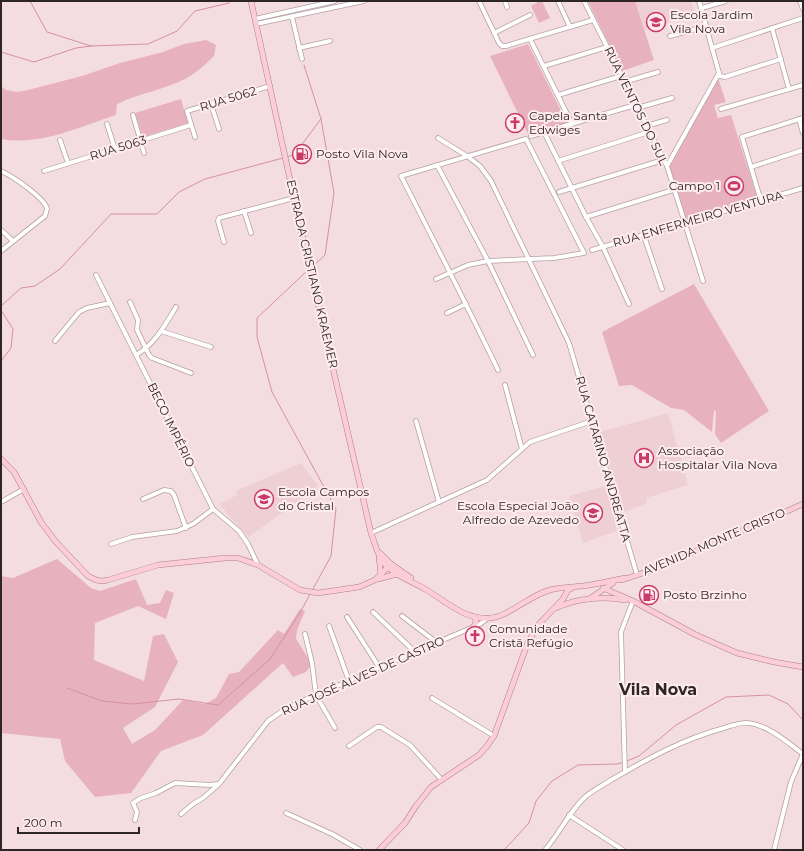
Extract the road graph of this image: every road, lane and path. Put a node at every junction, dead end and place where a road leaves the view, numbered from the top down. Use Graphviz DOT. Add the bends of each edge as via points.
graph roads {
  1 [pos="251,1"];
  2 [pos="335,1"];
  3 [pos="364,1"];
  4 [pos="479,1"];
  5 [pos="505,1"];
  6 [pos="558,1"];
  7 [pos="584,1"];
  8 [pos="699,1"];
  9 [pos="726,1"];
  10 [pos="800,1"];
  11 [pos="507,7"];
  12 [pos="702,8"];
  13 [pos="803,9"];
  14 [pos="530,15"];
  15 [pos="292,16"];
  16 [pos="803,18"];
  17 [pos="593,20"];
  18 [pos="255,22"];
  19 [pos="707,26"];
  20 [pos="570,27"];
  21 [pos="772,28"];
  22 [pos="494,33"];
  23 [pos="670,36"];
  24 [pos="530,39"];
  25 [pos="330,41"];
  26 [pos="607,47"];
  27 [pos="299,48"];
  28 [pos="712,48"];
  29 [pos="302,59"];
  30 [pos="781,59"];
  31 [pos="544,66"];
  32 [pos="658,72"];
  33 [pos="719,73"];
  34 [pos="621,76"];
  35 [pos="624,82"];
  36 [pos="803,85"];
  37 [pos="270,86"];
  38 [pos="789,89"];
  39 [pos="558,95"];
  40 [pos="672,98"];
  41 [pos="211,104"];
  42 [pos="636,106"];
  43 [pos="721,109"];
  44 [pos="133,115"];
  45 [pos="801,118"];
  46 [pos="667,120"];
  47 [pos="107,124"];
  48 [pos="572,124"];
  49 [pos="191,125"];
  50 [pos="646,126"];
  51 [pos="219,129"];
  52 [pos="544,132"];
  53 [pos="649,132"];
  54 [pos="803,133"];
  55 [pos="531,136"];
  56 [pos="195,137"];
  57 [pos="438,138"];
  58 [pos="60,140"];
  59 [pos="141,141"];
  60 [pos="114,149"];
  61 [pos="803,150"];
  62 [pos="144,154"];
  63 [pos="467,156"];
  64 [pos="663,160"];
  65 [pos="558,161"];
  66 [pos="68,163"];
  67 [pos="437,165"];
  68 [pos="667,166"];
  69 [pos="751,167"];
  70 [pos="1,171"];
  71 [pos="44,171"];
  72 [pos="572,188"];
  73 [pos="803,188"];
  74 [pos="673,190"];
  75 [pos="559,192"];
  76 [pos="294,198"];
  77 [pos="761,201"];
  78 [pos="244,211"];
  79 [pos="586,217"];
  80 [pos="684,224"];
  81 [pos="1,230"];
  82 [pos="251,233"];
  83 [pos="644,236"];
  84 [pos="13,241"];
  85 [pos="224,242"];
  86 [pos="603,247"];
  87 [pos="592,250"];
  88 [pos="1,251"];
  89 [pos="529,258"];
  90 [pos="488,261"];
  91 [pos="450,273"];
  92 [pos="96,275"];
  93 [pos="436,279"];
  94 [pos="703,281"];
  95 [pos="662,289"];
  96 [pos="130,302"];
  97 [pos="110,303"];
  98 [pos="466,304"];
  99 [pos="629,304"];
  100 [pos="176,307"];
  101 [pos="447,313"];
  102 [pos="161,330"];
  103 [pos="56,340"];
  104 [pos="211,347"];
  105 [pos="146,349"];
  106 [pos="136,355"];
  107 [pos="533,355"];
  108 [pos="498,370"];
  109 [pos="191,372"];
  110 [pos="505,385"];
  111 [pos="416,421"];
  112 [pos="592,421"];
  113 [pos="522,449"];
  114 [pos="1,459"];
  115 [pos="24,490"];
  116 [pos="143,499"];
  117 [pos="1,502"];
  118 [pos="439,502"];
  119 [pos="803,504"];
  120 [pos="213,510"];
  121 [pos="186,528"];
  122 [pos="371,533"];
  123 [pos="111,544"];
  124 [pos="376,546"];
  125 [pos="378,555"];
  126 [pos="258,565"];
  127 [pos="390,566"];
  128 [pos="396,574"];
  129 [pos="637,575"];
  130 [pos="380,576"];
  131 [pos="625,578"];
  132 [pos="375,580"];
  133 [pos="595,585"];
  134 [pos="574,587"];
  135 [pos="557,588"];
  136 [pos="604,588"];
  137 [pos="426,590"];
  138 [pos="565,595"];
  139 [pos="589,599"];
  140 [pos="576,601"];
  141 [pos="633,601"];
  142 [pos="552,610"];
  143 [pos="373,612"];
  144 [pos="347,616"];
  145 [pos="402,616"];
  146 [pos="475,617"];
  147 [pos="482,618"];
  148 [pos="488,618"];
  149 [pos="329,626"];
  150 [pos="474,626"];
  151 [pos="305,634"];
  152 [pos="436,642"];
  153 [pos="415,652"];
  154 [pos="379,667"];
  155 [pos="803,667"];
  156 [pos="349,681"];
  157 [pos="316,695"];
  158 [pos="432,698"];
  159 [pos="335,728"];
  160 [pos="494,736"];
  161 [pos="349,746"];
  162 [pos="803,754"];
  163 [pos="625,772"];
  164 [pos="441,779"];
  165 [pos="218,784"];
  166 [pos="286,813"];
  167 [pos="181,814"];
  168 [pos="570,815"];
  169 [pos="135,820"];
  170 [pos="360,850"];
  171 [pos="379,850"];
  172 [pos="545,850"];
  173 [pos="623,850"];
  174 [pos="774,850"];
  1 -- 18 [label="main road, ESTRADA CRISTIANO KRAEMER"];
  2 -- 18 [label="street"];
  3 -- 15 [label="street"];
  4 -- 22 [label="street"];
  5 -- 11 [label="street"];
  6 -- 20 [label="street"];
  7 -- 17 [label="street, RUA VENTOS DO SUL"];
  8 -- 12 [label="street"];
  9 -- 12 [label="street"];
  10 -- 13 [label="street"];
  12 -- 19 [label="street"];
  14 -- 22 [label="street"];
  15 -- 18 [label="street"];
  15 -- 27 [label="street"];
  16 -- 21 [label="street"];
  17 -- 20 [label="street"];
  17 -- 26 [label="street, RUA VENTOS DO SUL"];
  18 -- 37 [label="main road, ESTRADA CRISTIANO KRAEMER"];
  19 -- 23 [label="street"];
  19 -- 28 [label="street"];
  20 -- 24 [label="street"];
  21 -- 28 [label="street"];
  21 -- 30 [label="street"];
  22 -- 24 [label="street" via="502,46"];
  24 -- 31 [label="street"];
  25 -- 27 [label="street"];
  26 -- 31 [label="street"];
  26 -- 34 [label="street, RUA VENTOS DO SUL"];
  27 -- 29 [label="street"];
  28 -- 33 [label="street"];
  30 -- 33 [label="street" via="725,77"];
  30 -- 38 [label="street"];
  31 -- 39 [label="street"];
  32 -- 35 [label="street"];
  33 -- 68 [label="street"];
  34 -- 35 [label="street, RUA VENTOS DO SUL"];
  34 -- 39 [label="street"];
  35 -- 42 [label="street, RUA VENTOS DO SUL"];
  36 -- 38 [label="street"];
  37 -- 41 [label="street, RUA 5062"];
  37 -- 76 [label="main road, ESTRADA CRISTIANO KRAEMER"];
  38 -- 43 [label="street"];
  39 -- 48 [label="street"];
  40 -- 42 [label="street"];
  41 -- 49 [label="street, RUA 5062" via="187,111"];
  41 -- 51 [label="street"];
  42 -- 48 [label="street"];
  42 -- 50 [label="street, RUA VENTOS DO SUL"];
  44 -- 59 [label="street"];
  45 -- 54 [label="street"];
  45 -- 69 [label="street" via="742,137"];
  46 -- 50 [label="street"];
  47 -- 60 [label="street"];
  48 -- 52 [label="street"];
  49 -- 56 [label="street"];
  49 -- 59 [label="street, RUA 5063"];
  50 -- 53 [label="street, RUA VENTOS DO SUL"];
  52 -- 55 [label="street"];
  52 -- 65 [label="street"];
  53 -- 64 [label="street, RUA VENTOS DO SUL"];
  53 -- 65 [label="street"];
  57 -- 63 [label="street, RUA CATARINO ANDREATTA"];
  58 -- 66 [label="street"];
  59 -- 60 [label="street, RUA 5063"];
  59 -- 62 [label="street"];
  60 -- 66 [label="street, RUA 5063"];
  61 -- 69 [label="street"];
  63 -- 67 [label="street"];
  63 -- 89 [label="street, RUA CATARINO ANDREATTA" via="480,166 491,181"];
  63 -- 89 [label="street" via="526,139 584,253 554,258"];
  64 -- 68 [label="street, RUA VENTOS DO SUL"];
  64 -- 72 [label="street"];
  65 -- 72 [label="street"];
  66 -- 71 [label="street, RUA 5063"];
  67 -- 90 [label="street"];
  67 -- 91 [label="street" via="401,176"];
  68 -- 74 [label="street, RUA VENTOS DO SUL"];
  69 -- 77 [label="street"];
  70 -- 84 [label="street" via="44,202 47,209 44,216"];
  72 -- 75 [label="street"];
  72 -- 79 [label="street"];
  73 -- 77 [label="street, RUA ENFERMEIRO VENTURA"];
  74 -- 79 [label="street"];
  74 -- 80 [label="street, RUA VENTOS DO SUL"];
  76 -- 78 [label="street"];
  76 -- 122 [label="main road, ESTRADA CRISTIANO KRAEMER"];
  77 -- 80 [label="street, RUA ENFERMEIRO VENTURA"];
  78 -- 82 [label="street"];
  78 -- 85 [label="street" via="218,219"];
  79 -- 86 [label="street"];
  80 -- 83 [label="street, RUA ENFERMEIRO VENTURA"];
  80 -- 94 [label="street, RUA VENTOS DO SUL"];
  81 -- 84 [label="street"];
  83 -- 86 [label="street, RUA ENFERMEIRO VENTURA"];
  83 -- 95 [label="street"];
  84 -- 88 [label="street"];
  86 -- 87 [label="street, RUA ENFERMEIRO VENTURA"];
  86 -- 99 [label="street"];
  89 -- 90 [label="street"];
  89 -- 112 [label="street, RUA CATARINO ANDREATTA" via="569,343"];
  90 -- 91 [label="street" via="468,265"];
  90 -- 107 [label="street"];
  91 -- 93 [label="street"];
  91 -- 98 [label="street"];
  92 -- 97 [label="street, BECO IMPÉRIO"];
  96 -- 105 [label="street" via="138,320 137,330"];
  97 -- 103 [label="street" via="79,312"];
  97 -- 106 [label="street, BECO IMPÉRIO"];
  98 -- 101 [label="street"];
  98 -- 108 [label="street"];
  100 -- 102 [label="street"];
  102 -- 104 [label="street"];
  102 -- 105 [label="street"];
  105 -- 106 [label="street"];
  105 -- 109 [label="street" via="152,358"];
  106 -- 120 [label="street, BECO IMPÉRIO"];
  110 -- 113 [label="street"];
  111 -- 118 [label="street"];
  112 -- 113 [label="street" via="530,442"];
  112 -- 129 [label="street, RUA CATARINO ANDREATTA"];
  113 -- 118 [label="street" via="487,480"];
  114 -- 115 [label="main road" via="14,472"];
  115 -- 117 [label="street"];
  115 -- 126 [label="main road" via="41,522 56,542 88,576 96,580 108,580 158,565 191,560 238,558"];
  116 -- 121 [label="street" via="164,490 171,491"];
  118 -- 122 [label="street"];
  119 -- 129 [label="main road, AVENIDA MONTE CRISTO"];
  120 -- 121 [label="street"];
  120 -- 126 [label="street, BECO IMPÉRIO" via="239,531"];
  121 -- 123 [label="street" via="132,537"];
  122 -- 124 [label="main road, ESTRADA CRISTIANO KRAEMER"];
  124 -- 125 [label="main road, ESTRADA CRISTIANO KRAEMER"];
  124 -- 127 [label="main road, ESTRADA CRISTIANO KRAEMER"];
  125 -- 127 [label="main road, ESTRADA CRISTIANO KRAEMER"];
  125 -- 130 [label="main road"];
  126 -- 132 [label="main road" via="300,590 318,593 354,588"];
  127 -- 128 [label="main road, ESTRADA CRISTIANO KRAEMER"];
  127 -- 130 [label="main road"];
  127 -- 137 [label="main road, ESTRADA CRISTIANO KRAEMER"];
  128 -- 132 [label="main road"];
  128 -- 137 [label="main road, ESTRADA CRISTIANO KRAEMER"];
  129 -- 131 [label="main road, AVENIDA MONTE CRISTO"];
  130 -- 132 [label="main road"];
  131 -- 133 [label="main road, AVENIDA MONTE CRISTO"];
  131 -- 136 [label="main road, AVENIDA MONTE CRISTO"];
  133 -- 134 [label="main road, ESTRADA CRISTIANO KRAEMER"];
  133 -- 136 [label="main road"];
  134 -- 135 [label="main road, ESTRADA CRISTIANO KRAEMER"];
  134 -- 138 [label="main road"];
  135 -- 138 [label="main road"];
  135 -- 148 [label="main road, ESTRADA CRISTIANO KRAEMER" via="538,593 500,616"];
  136 -- 139 [label="main road, AVENIDA MONTE CRISTO"];
  136 -- 141 [label="main road"];
  137 -- 146 [label="main road, ESTRADA CRISTIANO KRAEMER"];
  138 -- 140 [label="main road"];
  138 -- 142 [label="main road"];
  139 -- 140 [label="main road"];
  139 -- 141 [label="main road" via="614,598"];
  140 -- 142 [label="main road"];
  141 -- 155 [label="main road" via="696,635 737,653"];
  141 -- 163 [label="street" via="621,632"];
  142 -- 160 [label="main road" via="538,624 528,642"];
  143 -- 153 [label="street"];
  144 -- 154 [label="street"];
  145 -- 152 [label="street"];
  146 -- 147 [label="main road, ESTRADA CRISTIANO KRAEMER"];
  146 -- 150 [label="main road"];
  147 -- 148 [label="main road, ESTRADA CRISTIANO KRAEMER"];
  147 -- 150 [label="street, RUA JOSÉ ALVES DE CASTRO"];
  148 -- 150 [label="street, RUA JOSÉ ALVES DE CASTRO"];
  149 -- 156 [label="street"];
  150 -- 152 [label="street, RUA JOSÉ ALVES DE CASTRO"];
  151 -- 157 [label="street"];
  152 -- 153 [label="street, RUA JOSÉ ALVES DE CASTRO"];
  153 -- 154 [label="street, RUA JOSÉ ALVES DE CASTRO"];
  154 -- 156 [label="street, RUA JOSÉ ALVES DE CASTRO"];
  156 -- 157 [label="street, RUA JOSÉ ALVES DE CASTRO"];
  157 -- 159 [label="street"];
  157 -- 165 [label="street, RUA JOSÉ ALVES DE CASTRO" via="268,721"];
  158 -- 160 [label="street"];
  160 -- 164 [label="main road" via="478,755"];
  161 -- 164 [label="street" via="377,727 381,727 410,745"];
  162 -- 163 [label="street" via="761,726 736,724 672,746"];
  162 -- 174 [label="street" via="790,782"];
  163 -- 168 [label="street" via="584,798"];
  164 -- 171 [label="main road" via="431,787 405,823"];
  165 -- 167 [label="street, RUA JOSÉ ALVES DE CASTRO"];
  165 -- 169 [label="street" via="175,783 163,788 133,802 137,812"];
  166 -- 170 [label="street"];
  168 -- 172 [label="street"];
  168 -- 173 [label="street"];
}
